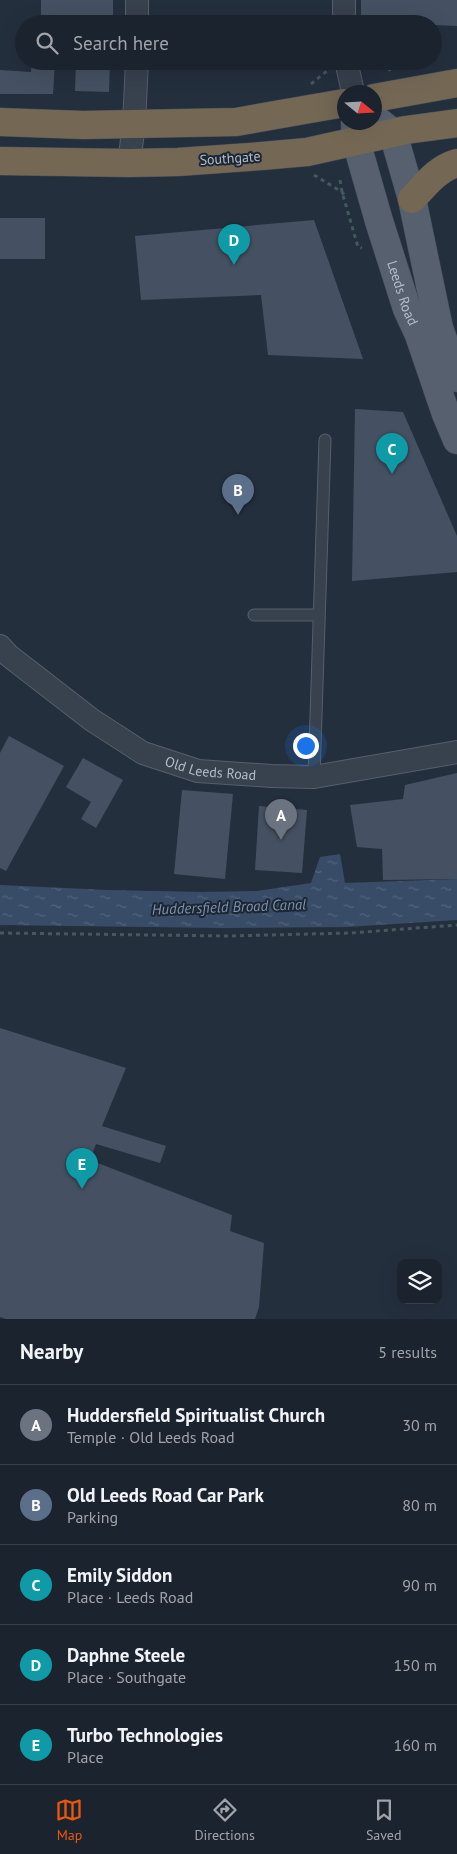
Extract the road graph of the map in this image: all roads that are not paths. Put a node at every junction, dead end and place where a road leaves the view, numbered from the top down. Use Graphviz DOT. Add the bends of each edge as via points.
graph roads {
  1 [pos="137,0"];
  2 [pos="344,0"];
  3 [pos="137,15"];
  4 [pos="344,15"];
  5 [pos="136,70"];
  6 [pos="348,70"];
  7 [pos="457,83"];
  8 [pos="351,85"];
  9 [pos="382,97"];
  10 [pos="337,104"];
  11 [pos="0,122"];
  12 [pos="457,123"];
  13 [pos="134,124"];
  14 [pos="384,125"];
  15 [pos="355,132"];
  16 [pos="0,161"];
  17 [pos="129,163"];
  18 [pos="457,163"];
  19 [pos="412,199"];
  20 [pos="457,378"];
  21 [pos="325,440"];
  22 [pos="457,440"];
  23 [pos="319,615"];
  24 [pos="254,616"];
  25 [pos="0,646"];
  26 [pos="457,752"];
  27 [pos="314,777"];
  1 -- 3 [label="street"];
  2 -- 4 [label="street"];
  5 -- 13 [label="street"];
  6 -- 8 [label="street"];
  7 -- 9 [label="highway"];
  10 -- 13 [label="highway" via="236,122"];
  11 -- 13 [label="highway"];
  12 -- 14 [label="highway, Southgate"];
  13 -- 17 [label="street"];
  14 -- 15 [label="highway, Southgate"];
  14 -- 19 [label="main road, Leeds Road"];
  15 -- 17 [label="highway, Southgate" via="307,152"];
  15 -- 22 [label="main road, Leeds Road" via="408,309"];
  16 -- 17 [label="highway, Southgate"];
  18 -- 19 [label="highway" via="449,165 430,180"];
  19 -- 20 [label="main road, Leeds Road" via="439,328"];
  21 -- 23 [label="lane"];
  23 -- 24 [label="lane"];
  23 -- 27 [label="lane"];
  25 -- 27 [label="street, Old Leeds Road" via="92,720 143,753 198,771"];
  26 -- 27 [label="street, Old Leeds Road"];
}
